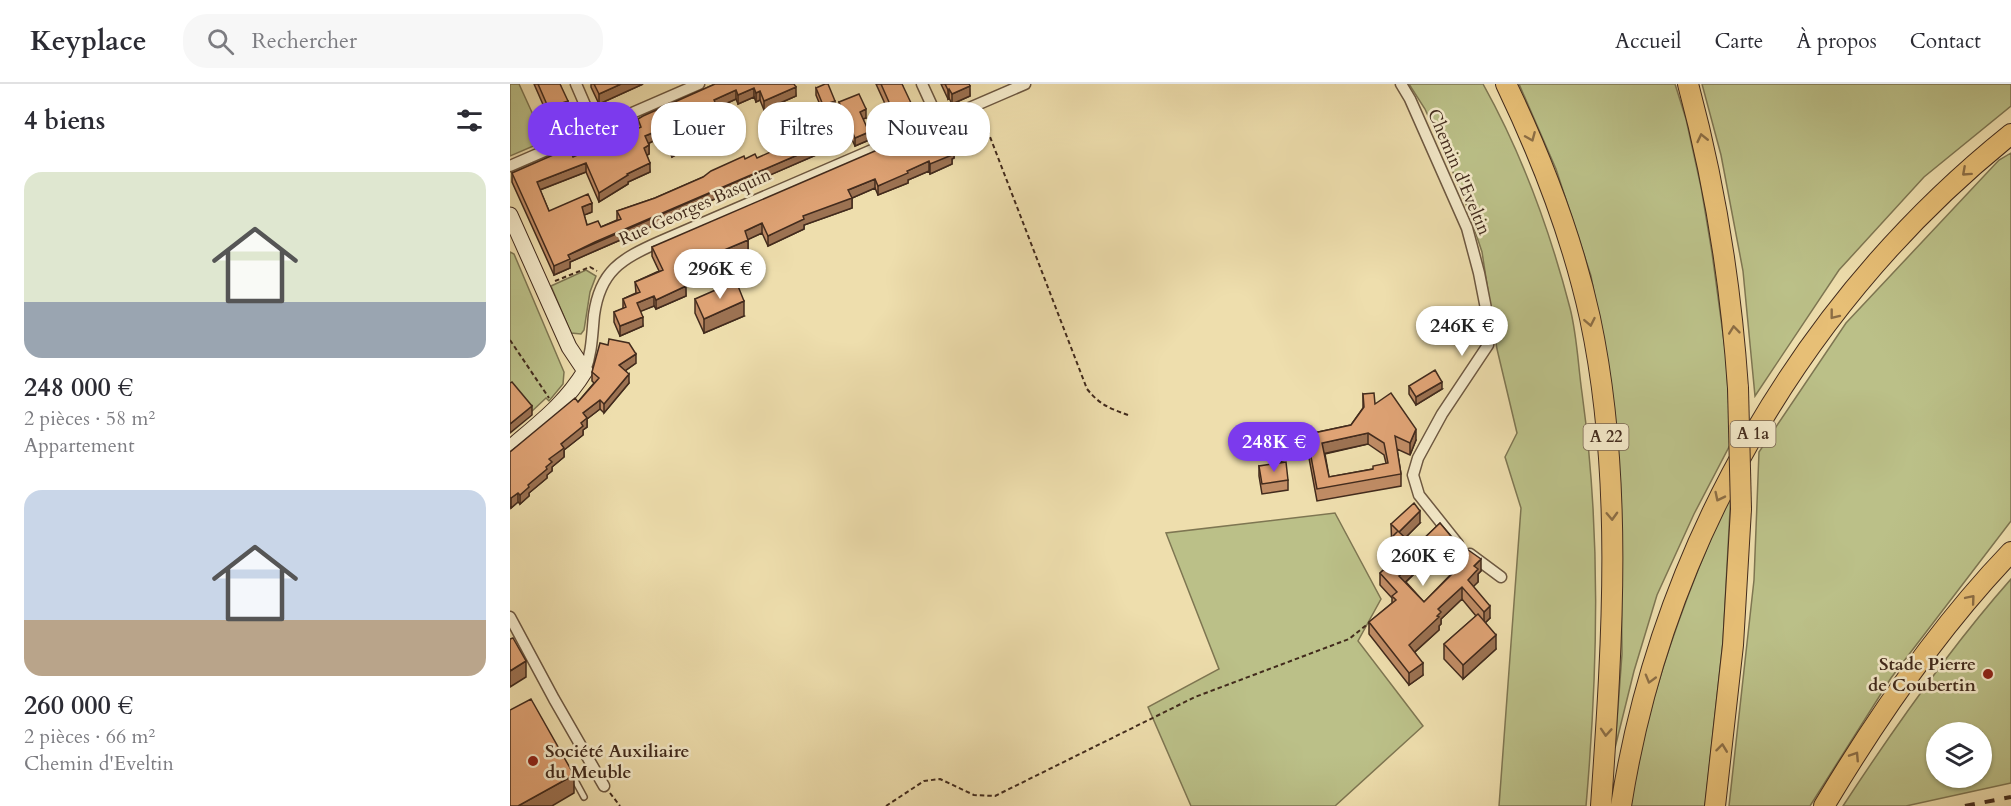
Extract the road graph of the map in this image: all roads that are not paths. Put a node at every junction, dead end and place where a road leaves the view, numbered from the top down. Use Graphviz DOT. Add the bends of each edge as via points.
graph roads {
  1 [pos="576,84"];
  2 [pos="699,84"];
  3 [pos="922,84"];
  4 [pos="1024,84"];
  5 [pos="1401,84"];
  6 [pos="1506,84"];
  7 [pos="1688,84"];
  8 [pos="584,102"];
  9 [pos="930,102"];
  10 [pos="985,102"];
  11 [pos="639,109"];
  12 [pos="2011,134"];
  13 [pos="866,153"];
  14 [pos="532,156"];
  15 [pos="510,166"];
  16 [pos="510,215"];
  17 [pos="585,371"];
  18 [pos="510,448"];
  19 [pos="2011,552"];
  20 [pos="1501,578"];
  21 [pos="510,617"];
  22 [pos="568,768"];
  23 [pos="604,786"];
  24 [pos="584,797"];
  25 [pos="1601,806"];
  26 [pos="1621,806"];
  27 [pos="1715,806"];
  28 [pos="1824,806"];
  1 -- 8 [label="street"];
  2 -- 11 [label="street"];
  3 -- 9 [label="street"];
  4 -- 10 [label="street, Rue Georges Basquin"];
  5 -- 20 [label="street, Chemin d'Eveltin" via="1467,228 1490,329 1488,345 1442,414 1413,475 1419,495 1459,546"];
  6 -- 25 [label="highway, A 22, one-way" via="1543,164 1571,247 1590,320 1602,392 1611,490 1612,593"];
  27 -- 7 [label="highway, one-way, bridge" via="1733,645 1741,509 1738,388 1723,243"];
  12 -- 26 [label="highway, A 1a, one-way" via="1947,189 1872,269 1815,339 1748,443 1722,490 1677,593 1638,722"];
  13 -- 17 [label="street, Rue Georges Basquin" via="623,260 607,276 598,298"];
  14 -- 15 [label="street"];
  16 -- 17 [label="street" via="573,356"];
  17 -- 18 [label="street, Rue Georges Basquin" via="570,395"];
  28 -- 19 [label="highway, one-way" via="1924,657"];
  21 -- 23 [label="street"];
  22 -- 24 [label="lane"];
}
